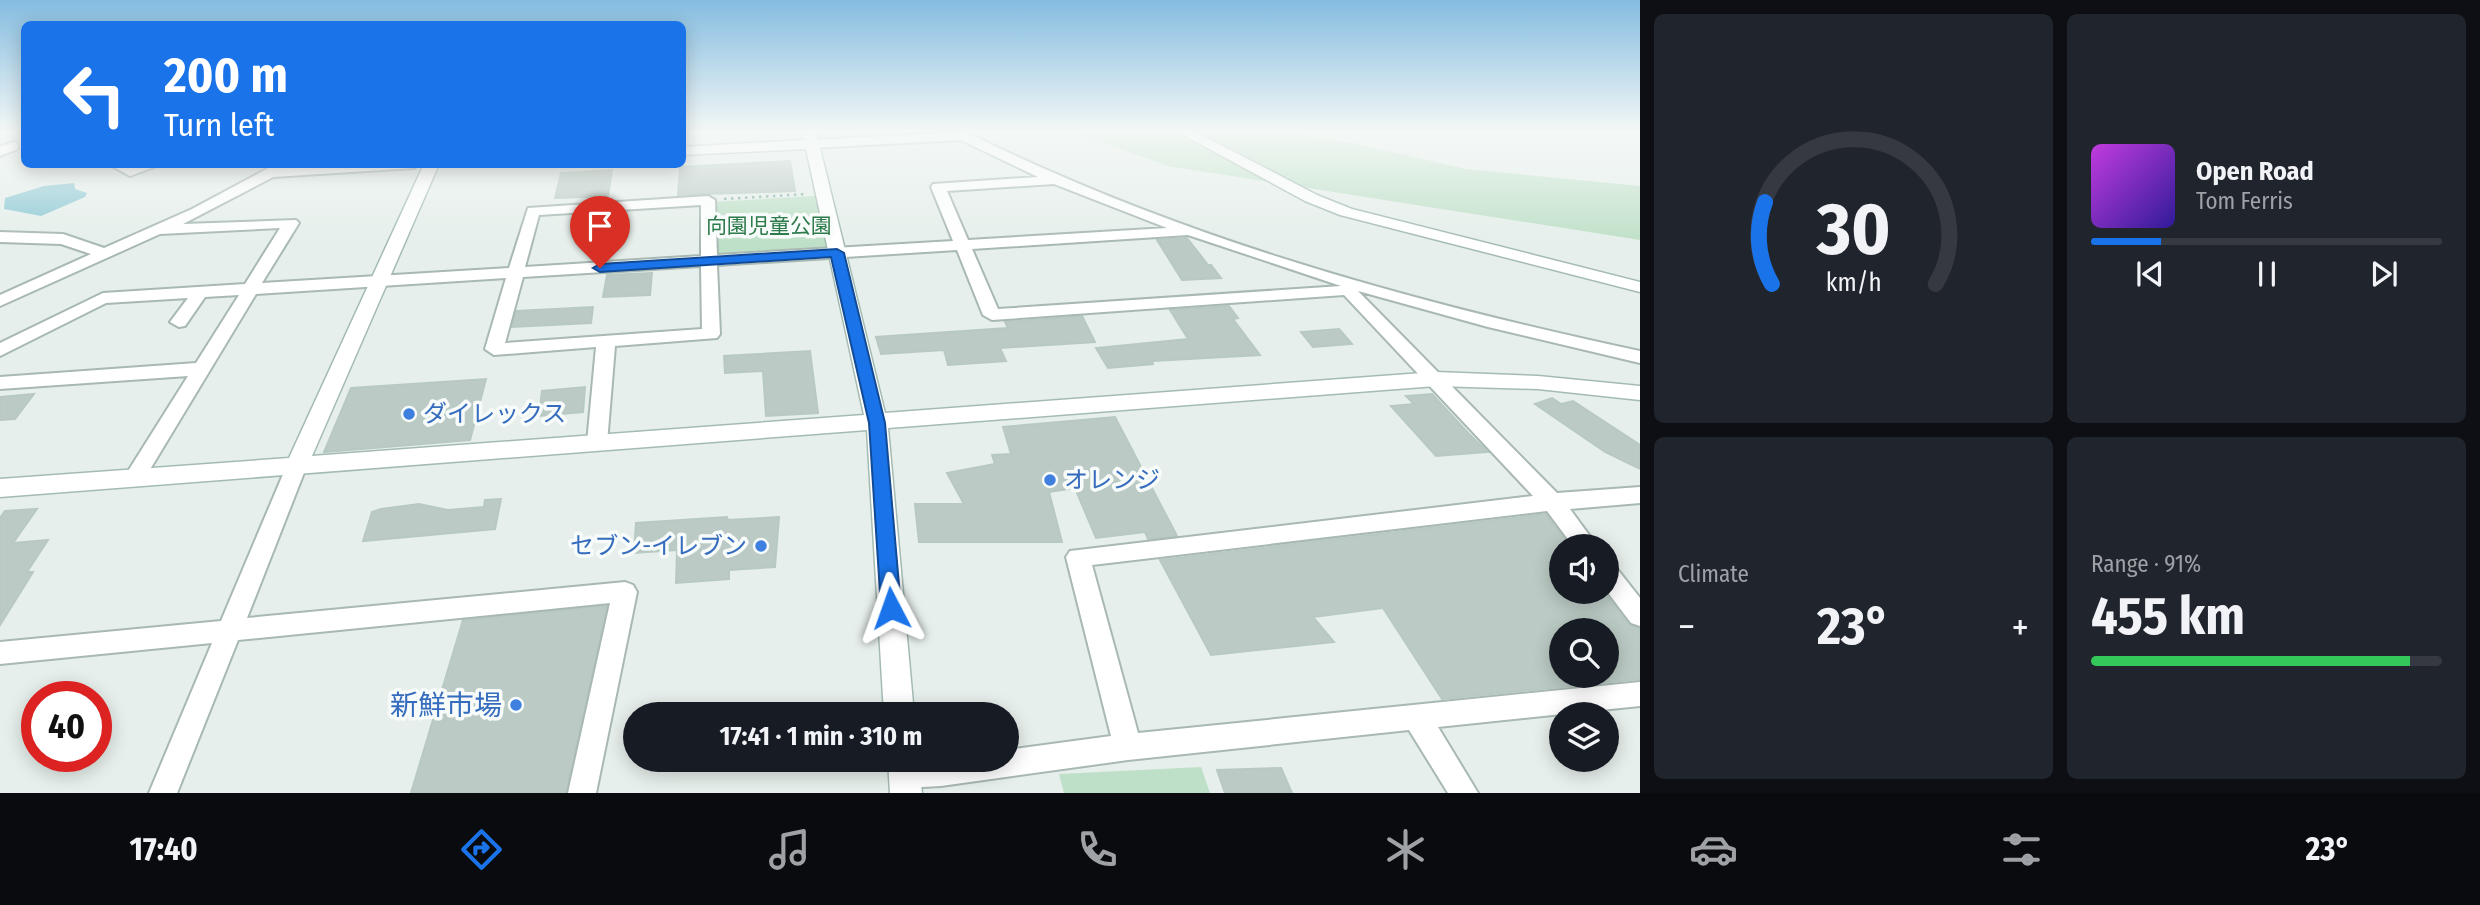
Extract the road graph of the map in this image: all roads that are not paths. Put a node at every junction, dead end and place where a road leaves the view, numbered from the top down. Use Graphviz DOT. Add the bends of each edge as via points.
graph roads {
  1 [pos="278,169"];
  2 [pos="334,169"];
  3 [pos="430,169"];
  4 [pos="817,169"];
  5 [pos="1033,169"];
  6 [pos="1256,169"];
  7 [pos="270,173"];
  8 [pos="1056,180"];
  9 [pos="156,230"];
  10 [pos="1187,231"];
  11 [pos="5,240"];
  12 [pos="962,244"];
  13 [pos="103,253"];
  14 [pos="837,253"];
  15 [pos="711,260"];
  16 [pos="516,273"];
  17 [pos="381,281"];
  18 [pos="1640,286"];
  19 [pos="1350,287"];
  20 [pos="250,288"];
  21 [pos="201,291"];
  22 [pos="3,297"];
  23 [pos="179,322"];
  24 [pos="606,342"];
  25 [pos="0,349"];
  26 [pos="1640,357"];
  27 [pos="201,369"];
  28 [pos="1436,379"];
  29 [pos="0,383"];
  30 [pos="1640,393"];
  31 [pos="877,423"];
  32 [pos="597,443"];
  33 [pos="297,465"];
  34 [pos="136,476"];
  35 [pos="0,488"];
  36 [pos="1640,495"];
  37 [pos="1552,502"];
  38 [pos="1577,534"];
  39 [pos="1619,589"];
  40 [pos="1640,616"];
  41 [pos="228,631"];
  42 [pos="0,653"];
  43 [pos="1640,694"];
  44 [pos="898,702"];
  45 [pos="1416,717"];
  46 [pos="1128,747"];
  47 [pos="904,775"];
  48 [pos="163,793"];
  49 [pos="582,793"];
  50 [pos="1464,793"];
  1 -- 7 [label="street"];
  2 -- 7 [label="street"];
  3 -- 17 [label="street"];
  4 -- 14 [label="street"];
  5 -- 8 [label="street"];
  6 -- 18 [label="street" via="1346,212"];
  7 -- 9 [label="street"];
  8 -- 10 [label="street"];
  8 -- 12 [label="street" via="938,187"];
  9 -- 13 [label="street"];
  9 -- 20 [label="street" via="291,223"];
  10 -- 12 [label="street"];
  10 -- 19 [label="street"];
  11 -- 13 [label="street" via="63,239"];
  12 -- 14 [label="street"];
  12 -- 19 [label="street" via="992,315"];
  13 -- 22 [label="street"];
  14 -- 15 [label="street"];
  14 -- 31 [label="street"];
  15 -- 16 [label="street"];
  15 -- 16 [label="street" via="708,200 533,211"];
  15 -- 24 [label="street" via="711,334"];
  16 -- 17 [label="street"];
  16 -- 24 [label="street" via="494,349"];
  17 -- 20 [label="street"];
  17 -- 33 [label="street"];
  19 -- 26 [label="street"];
  19 -- 28 [label="street"];
  20 -- 21 [label="street"];
  20 -- 27 [label="street"];
  21 -- 23 [label="street"];
  21 -- 25 [label="street" via="103,298"];
  24 -- 32 [label="street"];
  27 -- 29 [label="street"];
  27 -- 34 [label="street"];
  28 -- 30 [label="street" via="1519,380"];
  28 -- 31 [label="street"];
  28 -- 37 [label="street"];
  31 -- 32 [label="street"];
  31 -- 44 [label="street"];
  32 -- 33 [label="street"];
  33 -- 34 [label="street"];
  33 -- 41 [label="street"];
  34 -- 35 [label="street"];
  36 -- 37 [label="street"];
  37 -- 38 [label="street"];
  37 -- 46 [label="street" via="1078,557"];
  39 -- 40 [label="street"];
  41 -- 42 [label="street"];
  41 -- 48 [label="street"];
  41 -- 49 [label="street" via="625,592"];
  43 -- 45 [label="street"];
  45 -- 46 [label="street"];
  45 -- 50 [label="street"];
  46 -- 47 [label="street"];
}
